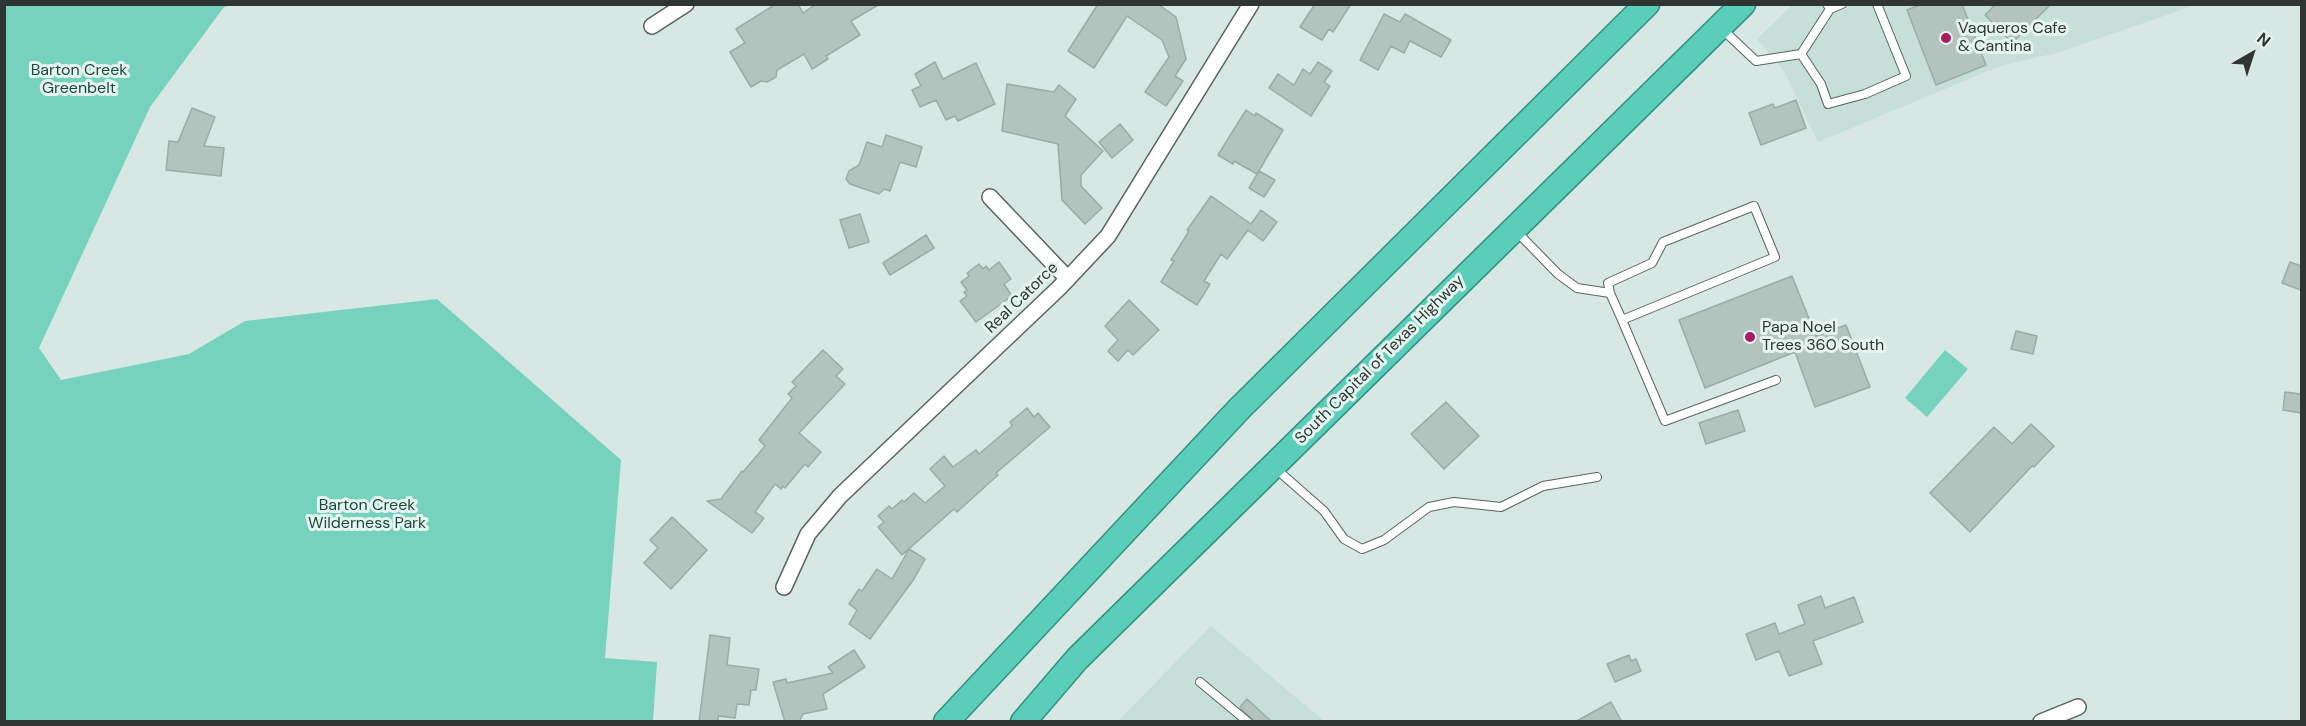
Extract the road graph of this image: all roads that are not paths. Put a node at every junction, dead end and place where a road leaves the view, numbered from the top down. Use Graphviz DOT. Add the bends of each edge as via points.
graph roads {
  1 [pos="686,4"];
  2 [pos="1647,4"];
  3 [pos="1743,4"];
  4 [pos="1842,4"];
  5 [pos="1878,4"];
  6 [pos="1250,5"];
  7 [pos="1829,7"];
  8 [pos="652,26"];
  9 [pos="1720,27"];
  10 [pos="1801,54"];
  11 [pos="990,197"];
  12 [pos="1514,229"];
  13 [pos="1068,279"];
  14 [pos="1610,293"];
  15 [pos="1622,320"];
  16 [pos="1776,380"];
  17 [pos="1273,466"];
  18 [pos="1597,477"];
  19 [pos="784,587"];
  20 [pos="1200,682"];
  21 [pos="2078,707"];
  22 [pos="946,722"];
  23 [pos="1023,722"];
  24 [pos="1248,722"];
  25 [pos="2042,722"];
  1 -- 8 [label="street"];
  2 -- 22 [label="highway" via="1240,408"];
  3 -- 9 [label="highway, South Capital of Texas Highway"];
  4 -- 7 [label="lane"];
  5 -- 10 [label="lane" via="1906,76 1865,94 1828,104 1821,84"];
  6 -- 13 [label="street, Real Catorce" via="1108,236"];
  7 -- 10 [label="lane"];
  9 -- 10 [label="lane" via="1756,61"];
  9 -- 12 [label="highway, South Capital of Texas Highway"];
  11 -- 13 [label="street"];
  12 -- 14 [label="lane" via="1577,288"];
  12 -- 17 [label="highway, South Capital of Texas Highway"];
  13 -- 19 [label="street, Real Catorce" via="840,495 808,534"];
  14 -- 15 [label="lane"];
  14 -- 15 [label="lane" via="1608,283 1652,263 1663,242 1754,206 1775,257"];
  15 -- 16 [label="lane" via="1665,421"];
  17 -- 18 [label="lane" via="1324,511 1344,539 1362,549 1384,540 1429,507 1454,502 1501,507 1543,486"];
  17 -- 23 [label="highway, South Capital of Texas Highway" via="1077,659"];
  20 -- 24 [label="lane"];
  21 -- 25 [label="street"];
}
